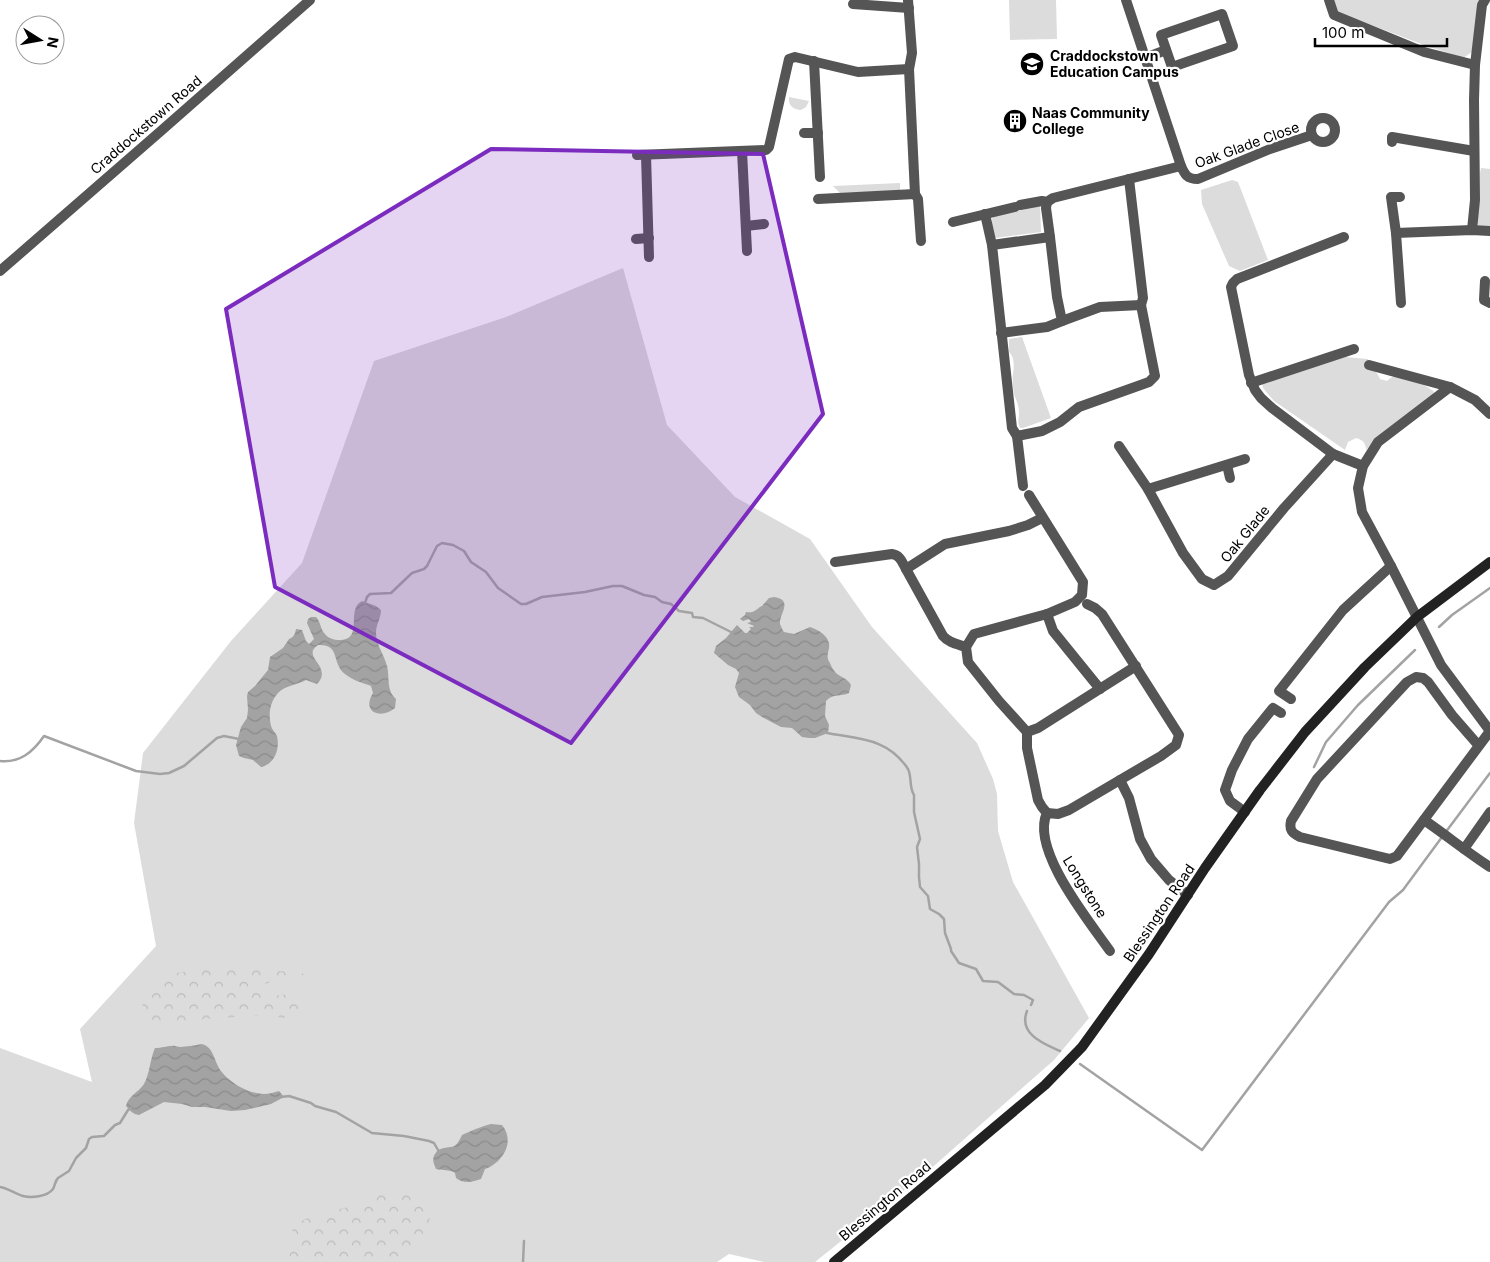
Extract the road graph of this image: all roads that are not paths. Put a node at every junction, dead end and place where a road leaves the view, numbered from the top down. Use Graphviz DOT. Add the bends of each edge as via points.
graph roads {
  1 [pos="310,0"];
  2 [pos="1126,0"];
  3 [pos="1329,0"];
  4 [pos="1485,0"];
  5 [pos="853,4"];
  6 [pos="908,4"];
  7 [pos="1166,50"];
  8 [pos="1145,58"];
  9 [pos="814,62"];
  10 [pos="1475,65"];
  11 [pos="909,69"];
  12 [pos="804,133"];
  13 [pos="818,133"];
  14 [pos="1312,136"];
  15 [pos="1392,142"];
  16 [pos="742,151"];
  17 [pos="1474,151"];
  18 [pos="1181,166"];
  19 [pos="820,176"];
  20 [pos="1129,179"];
  21 [pos="915,194"];
  22 [pos="1400,197"];
  23 [pos="818,199"];
  24 [pos="1047,202"];
  25 [pos="985,214"];
  26 [pos="953,222"];
  27 [pos="764,224"];
  28 [pos="746,226"];
  29 [pos="1472,230"];
  30 [pos="1490,230"];
  31 [pos="1396,233"];
  32 [pos="1344,236"];
  33 [pos="1050,237"];
  34 [pos="649,238"];
  35 [pos="636,239"];
  36 [pos="921,241"];
  37 [pos="992,245"];
  38 [pos="747,251"];
  39 [pos="649,257"];
  40 [pos="0,271"];
  41 [pos="1484,281"];
  42 [pos="1490,303"];
  43 [pos="1402,304"];
  44 [pos="1141,305"];
  45 [pos="1062,321"];
  46 [pos="1001,333"];
  47 [pos="1354,349"];
  48 [pos="1369,365"];
  49 [pos="1251,383"];
  50 [pos="1450,387"];
  51 [pos="1490,414"];
  52 [pos="1017,436"];
  53 [pos="1119,446"];
  54 [pos="1333,454"];
  55 [pos="1245,459"];
  56 [pos="1227,465"];
  57 [pos="1363,466"];
  58 [pos="1230,478"];
  59 [pos="1023,486"];
  60 [pos="1148,489"];
  61 [pos="1029,495"];
  62 [pos="1042,518"];
  63 [pos="836,562"];
  64 [pos="1490,562"];
  65 [pos="1391,566"];
  66 [pos="906,569"];
  67 [pos="1087,604"];
  68 [pos="1047,614"];
  69 [pos="1417,618"];
  70 [pos="966,647"];
  71 [pos="1136,666"];
  72 [pos="1100,689"];
  73 [pos="1291,700"];
  74 [pos="1281,713"];
  75 [pos="1490,731"];
  76 [pos="1027,732"];
  77 [pos="1479,746"];
  78 [pos="1120,780"];
  79 [pos="1047,812"];
  80 [pos="1245,812"];
  81 [pos="1490,812"];
  82 [pos="1424,820"];
  83 [pos="1464,849"];
  84 [pos="1490,867"];
  85 [pos="1188,894"];
  86 [pos="1110,951"];
  87 [pos="834,1262"];
  1 -- 40 [label="street, Craddockstown Road"];
  2 -- 8 [label="street"];
  3 -- 10 [label="street" via="1334,15 1424,52"];
  4 -- 10 [label="street"];
  5 -- 6 [label="street"];
  6 -- 11 [label="street" via="912,53"];
  7 -- 7 [label="street" via="1161,35 1222,14 1233,46 1172,67"];
  7 -- 8 [label="street"];
  8 -- 18 [label="street"];
  9 -- 11 [label="street" via="858,72"];
  9 -- 13 [label="street"];
  9 -- 16 [label="street" via="795,57 788,59 769,147 766,150"];
  10 -- 17 [label="street"];
  11 -- 21 [label="street"];
  12 -- 13 [label="street"];
  13 -- 19 [label="street"];
  14 -- 18 [label="street, Oak Glade Close" via="1198,179 1185,175"];
  15 -- 17 [label="street" via="1392,137"];
  16 -- 28 [label="street"];
  16 -- 34 [label="street" via="641,155"];
  17 -- 29 [label="street"];
  18 -- 20 [label="street"];
  20 -- 24 [label="street"];
  20 -- 44 [label="street" via="1144,298"];
  21 -- 23 [label="street"];
  21 -- 36 [label="street"];
  22 -- 31 [label="street" via="1391,197"];
  24 -- 25 [label="street" via="1042,200"];
  24 -- 33 [label="street"];
  25 -- 26 [label="street"];
  25 -- 37 [label="street"];
  27 -- 28 [label="street"];
  28 -- 38 [label="street"];
  29 -- 30 [label="street"];
  29 -- 31 [label="street"];
  31 -- 43 [label="street"];
  32 -- 49 [label="street" via="1233,283 1232,293"];
  33 -- 37 [label="street"];
  33 -- 45 [label="street"];
  34 -- 35 [label="street"];
  34 -- 39 [label="street"];
  37 -- 46 [label="street"];
  41 -- 42 [label="street" via="1484,300"];
  44 -- 45 [label="street" via="1100,308"];
  44 -- 52 [label="street" via="1155,376 1149,382 1079,407 1042,431"];
  45 -- 46 [label="street" via="1047,327"];
  46 -- 52 [label="street" via="1012,428"];
  47 -- 49 [label="street"];
  48 -- 50 [label="street"];
  49 -- 54 [label="street" via="1260,398"];
  50 -- 51 [label="street" via="1475,400"];
  50 -- 57 [label="street" via="1378,442"];
  52 -- 59 [label="street"];
  53 -- 60 [label="street, Oak Glade"];
  54 -- 57 [label="street"];
  54 -- 60 [label="street, Oak Glade" via="1228,576 1214,585 1202,579 1183,553"];
  55 -- 56 [label="street"];
  56 -- 58 [label="street"];
  56 -- 60 [label="street"];
  57 -- 65 [label="street" via="1358,488 1362,512"];
  61 -- 62 [label="street"];
  62 -- 66 [label="street" via="1009,531 945,544"];
  62 -- 68 [label="street" via="1083,582 1084,589 1075,602"];
  63 -- 66 [label="street" via="897,554"];
  64 -- 69 [label="main road, Blessington Road"];
  65 -- 69 [label="street"];
  65 -- 73 [label="street" via="1343,610 1279,691"];
  66 -- 70 [label="street" via="943,636"];
  67 -- 71 [label="street" via="1102,614"];
  68 -- 70 [label="street" via="974,634"];
  68 -- 72 [label="street" via="1053,631"];
  69 -- 75 [label="street" via="1441,665"];
  69 -- 80 [label="main road, Blessington Road" via="1365,667 1305,732"];
  70 -- 76 [label="street" via="968,662"];
  71 -- 72 [label="street"];
  71 -- 78 [label="street" via="1179,735 1176,745"];
  72 -- 76 [label="street"];
  74 -- 80 [label="street" via="1273,708 1248,740 1232,770 1225,790 1230,801"];
  75 -- 77 [label="street"];
  76 -- 79 [label="street" via="1027,748 1038,800"];
  77 -- 82 [label="street"];
  77 -- 82 [label="street" via="1428,682 1416,677 1407,682 1317,779 1291,821 1290,828 1300,837 1390,859 1397,856"];
  78 -- 79 [label="street" via="1069,810 1058,814"];
  78 -- 85 [label="street" via="1147,852 1169,880"];
  79 -- 86 [label="street, Longstone" via="1042,825 1053,864"];
  80 -- 85 [label="main road, Blessington Road"];
  81 -- 83 [label="street"];
  82 -- 83 [label="street"];
  83 -- 84 [label="street"];
  85 -- 87 [label="main road, Blessington Road" via="1088,1039 1064,1066"];
}
